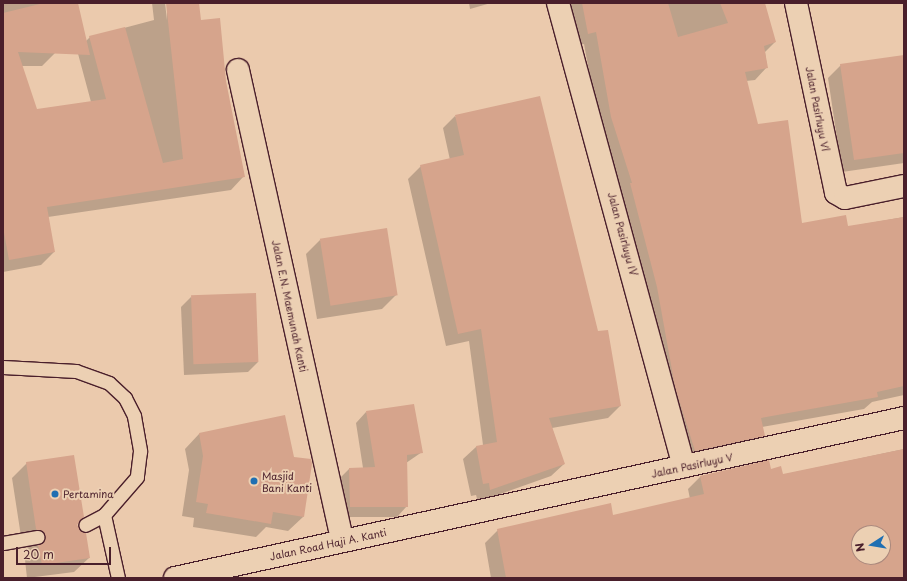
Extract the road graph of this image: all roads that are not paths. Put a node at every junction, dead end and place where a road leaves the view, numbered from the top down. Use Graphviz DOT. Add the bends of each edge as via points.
graph roads {
  1 [pos="558,3"];
  2 [pos="796,3"];
  3 [pos="238,70"];
  4 [pos="904,186"];
  5 [pos="3,367"];
  6 [pos="904,418"];
  7 [pos="684,466"];
  8 [pos="480,511"];
  9 [pos="104,515"];
  10 [pos="85,525"];
  11 [pos="37,537"];
  12 [pos="342,541"];
  13 [pos="3,543"];
  14 [pos="118,578"];
  15 [pos="175,578"];
  1 -- 7 [label="street, Jalan Pasirluyu IV"];
  2 -- 4 [label="street, Jalan Pasirluyu VI" via="834,188 845,198"];
  3 -- 12 [label="street, Jalan E.N. Maemunah Kanti"];
  5 -- 9 [label="lane" via="76,371 108,383 125,398 134,416 140,451 136,477"];
  6 -- 7 [label="street, Jalan Pasirluyu V"];
  7 -- 8 [label="street, Jalan Pasirluyu V"];
  8 -- 12 [label="street, Jalan Road Haji A. Kanti"];
  9 -- 10 [label="lane"];
  9 -- 14 [label="lane"];
  11 -- 13 [label="lane"];
  12 -- 15 [label="street, Jalan Road Haji A. Kanti"];
}
